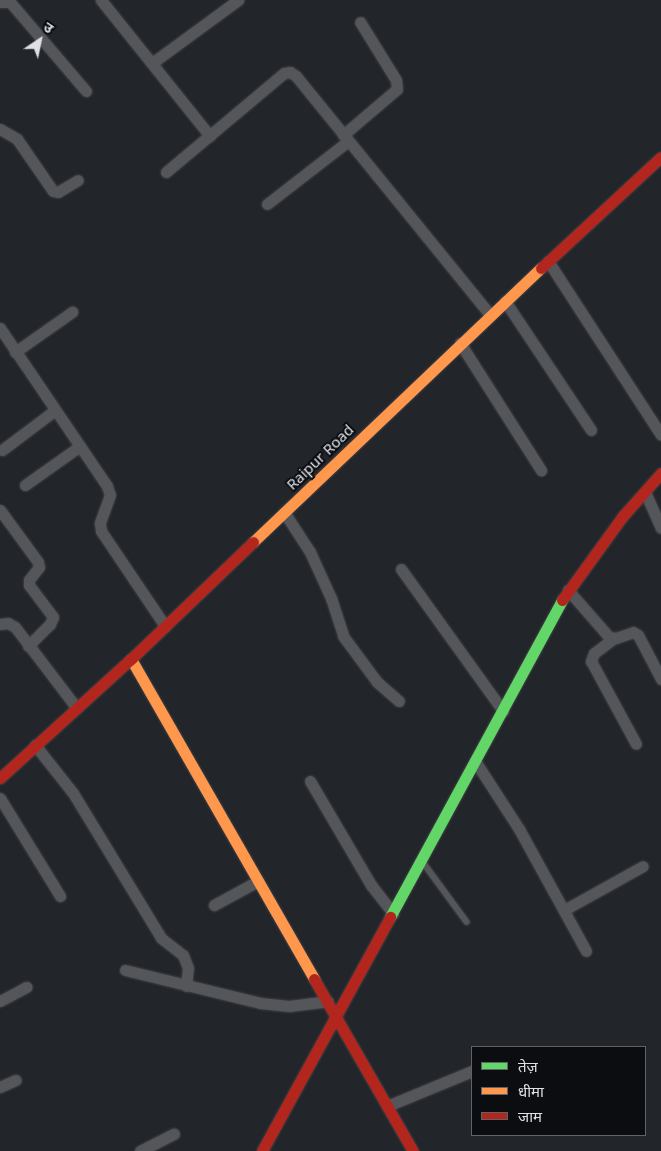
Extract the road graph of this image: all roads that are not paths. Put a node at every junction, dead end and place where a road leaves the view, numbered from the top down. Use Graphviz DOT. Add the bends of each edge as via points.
graph roads {
  1 [pos="101,0"];
  2 [pos="238,0"];
  3 [pos="0,2"];
  4 [pos="360,22"];
  5 [pos="152,64"];
  6 [pos="86,91"];
  7 [pos="0,129"];
  8 [pos="210,136"];
  9 [pos="345,138"];
  10 [pos="661,157"];
  11 [pos="166,172"];
  12 [pos="78,180"];
  13 [pos="267,204"];
  14 [pos="548,261"];
  15 [pos="506,301"];
  16 [pos="72,312"];
  17 [pos="490,315"];
  18 [pos="0,328"];
  19 [pos="460,344"];
  20 [pos="15,352"];
  21 [pos="55,410"];
  22 [pos="591,430"];
  23 [pos="661,435"];
  24 [pos="80,446"];
  25 [pos="2,450"];
  26 [pos="541,470"];
  27 [pos="661,473"];
  28 [pos="25,485"];
  29 [pos="644,492"];
  30 [pos="0,510"];
  31 [pos="284,512"];
  32 [pos="661,528"];
  33 [pos="401,569"];
  34 [pos="568,590"];
  35 [pos="0,624"];
  36 [pos="165,626"];
  37 [pos="614,638"];
  38 [pos="28,646"];
  39 [pos="131,659"];
  40 [pos="661,679"];
  41 [pos="399,702"];
  42 [pos="76,707"];
  43 [pos="503,710"];
  44 [pos="636,744"];
  45 [pos="35,746"];
  46 [pos="475,761"];
  47 [pos="0,778"];
  48 [pos="310,780"];
  49 [pos="0,798"];
  50 [pos="422,860"];
  51 [pos="643,866"];
  52 [pos="258,881"];
  53 [pos="60,896"];
  54 [pos="214,905"];
  55 [pos="564,910"];
  56 [pos="393,913"];
  57 [pos="468,922"];
  58 [pos="586,951"];
  59 [pos="125,970"];
  60 [pos="186,986"];
  61 [pos="26,987"];
  62 [pos="0,1001"];
  63 [pos="328,1002"];
  64 [pos="336,1017"];
  65 [pos="471,1071"];
  66 [pos="16,1080"];
  67 [pos="0,1088"];
  68 [pos="387,1106"];
  69 [pos="174,1134"];
  70 [pos="140,1151"];
  71 [pos="262,1151"];
  72 [pos="413,1151"];
  1 -- 5 [label="street"];
  2 -- 5 [label="street"];
  3 -- 6 [label="street" via="10,2"];
  4 -- 9 [label="street" via="396,80 397,90"];
  5 -- 8 [label="street"];
  7 -- 12 [label="street" via="17,139 53,191 58,192"];
  8 -- 9 [label="street" via="287,72 296,76"];
  8 -- 11 [label="street"];
  9 -- 13 [label="street"];
  9 -- 17 [label="street"];
  10 -- 14 [label="street, Raipur Road"];
  14 -- 15 [label="street, Raipur Road"];
  14 -- 23 [label="street"];
  15 -- 17 [label="street, Raipur Road"];
  15 -- 22 [label="street"];
  16 -- 20 [label="street"];
  17 -- 19 [label="street, Raipur Road"];
  18 -- 20 [label="street"];
  19 -- 26 [label="street"];
  19 -- 31 [label="street, Raipur Road"];
  20 -- 21 [label="street"];
  21 -- 24 [label="street"];
  21 -- 25 [label="street"];
  24 -- 28 [label="street"];
  24 -- 36 [label="street" via="110,495 100,523 103,535"];
  27 -- 29 [label="street"];
  29 -- 32 [label="street"];
  29 -- 34 [label="street"];
  30 -- 38 [label="street" via="38,562 29,585 53,617"];
  31 -- 36 [label="street, Raipur Road"];
  31 -- 41 [label="street" via="310,552 331,598 343,636 377,682"];
  33 -- 43 [label="street"];
  34 -- 37 [label="street" via="605,634"];
  34 -- 43 [label="street"];
  35 -- 38 [label="street" via="12,624"];
  36 -- 39 [label="street, Raipur Road"];
  37 -- 40 [label="street" via="636,633"];
  37 -- 44 [label="street" via="594,653 591,661"];
  38 -- 42 [label="street"];
  39 -- 42 [label="street, Raipur Road"];
  39 -- 52 [label="street"];
  42 -- 45 [label="street, Raipur Road"];
  43 -- 46 [label="street"];
  45 -- 47 [label="street, Raipur Road"];
  45 -- 60 [label="street" via="73,793 145,915 162,938 183,955 188,968"];
  46 -- 50 [label="street"];
  46 -- 55 [label="street" via="520,829"];
  48 -- 56 [label="street" via="371,885"];
  49 -- 53 [label="street"];
  50 -- 56 [label="street"];
  50 -- 57 [label="lane"];
  51 -- 55 [label="street"];
  52 -- 54 [label="street"];
  52 -- 63 [label="street"];
  55 -- 58 [label="street"];
  56 -- 64 [label="street"];
  59 -- 60 [label="street"];
  60 -- 63 [label="street" via="279,1005"];
  61 -- 62 [label="street"];
  63 -- 64 [label="street"];
  64 -- 68 [label="street"];
  64 -- 71 [label="street"];
  65 -- 68 [label="street"];
  66 -- 67 [label="street"];
  68 -- 72 [label="street"];
  69 -- 70 [label="street"];
}
